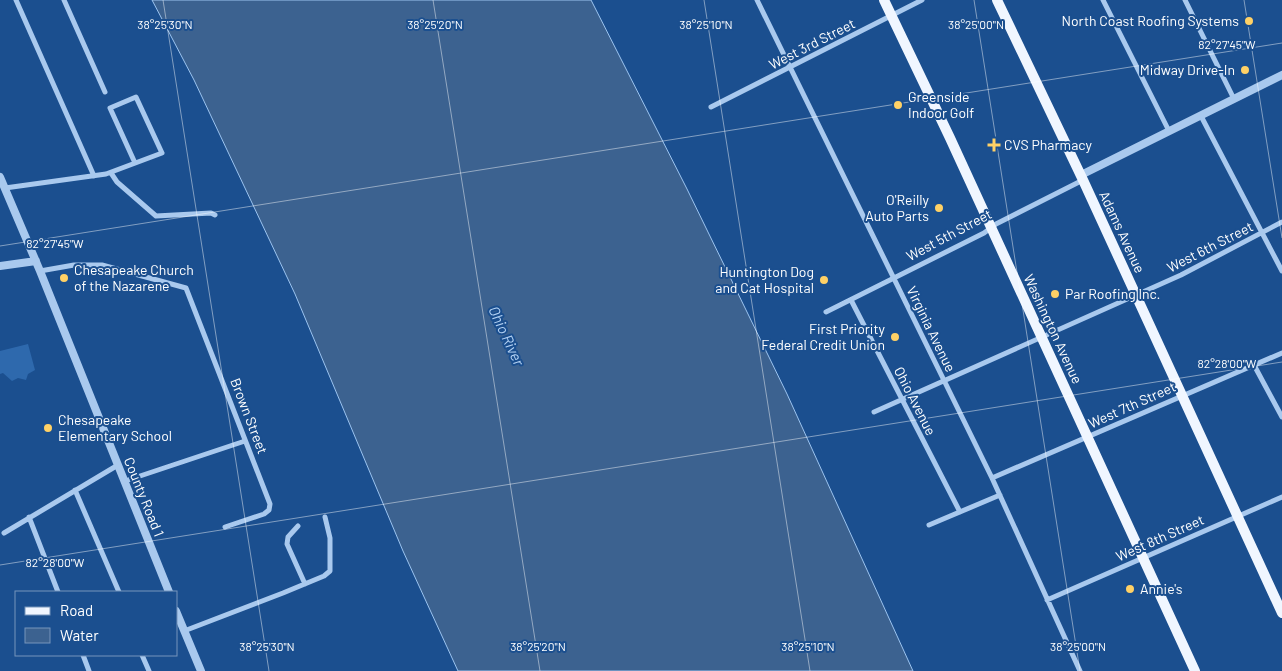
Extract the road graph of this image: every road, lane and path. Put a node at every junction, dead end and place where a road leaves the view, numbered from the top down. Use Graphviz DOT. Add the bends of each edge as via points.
graph roads {
  1 [pos="16,0"];
  2 [pos="64,0"];
  3 [pos="757,0"];
  4 [pos="884,0"];
  5 [pos="922,0"];
  6 [pos="997,0"];
  7 [pos="1103,0"];
  8 [pos="1185,0"];
  9 [pos="892,16"];
  10 [pos="790,68"];
  11 [pos="1282,75"];
  12 [pos="105,92"];
  13 [pos="1234,99"];
  14 [pos="711,107"];
  15 [pos="1201,116"];
  16 [pos="1169,132"];
  17 [pos="134,163"];
  18 [pos="111,173"];
  19 [pos="94,176"];
  20 [pos="0,177"];
  21 [pos="1082,177"];
  22 [pos="5,188"];
  23 [pos="215,215"];
  24 [pos="1282,222"];
  25 [pos="991,228"];
  26 [pos="1262,233"];
  27 [pos="36,260"];
  28 [pos="0,266"];
  29 [pos="40,271"];
  30 [pos="1282,271"];
  31 [pos="894,279"];
  32 [pos="1136,295"];
  33 [pos="851,300"];
  34 [pos="826,312"];
  35 [pos="1042,338"];
  36 [pos="1282,353"];
  37 [pos="1254,365"];
  38 [pos="944,381"];
  39 [pos="1182,395"];
  40 [pos="901,400"];
  41 [pos="874,412"];
  42 [pos="1282,417"];
  43 [pos="1087,437"];
  44 [pos="246,441"];
  45 [pos="118,464"];
  46 [pos="992,478"];
  47 [pos="125,481"];
  48 [pos="75,490"];
  49 [pos="1000,495"];
  50 [pos="1282,496"];
  51 [pos="960,512"];
  52 [pos="1238,516"];
  53 [pos="325,517"];
  54 [pos="29,518"];
  55 [pos="298,526"];
  56 [pos="929,526"];
  57 [pos="225,527"];
  58 [pos="4,534"];
  59 [pos="1142,558"];
  60 [pos="305,584"];
  61 [pos="58,591"];
  62 [pos="119,591"];
  63 [pos="166,591"];
  64 [pos="1047,600"];
  65 [pos="1282,613"];
  66 [pos="178,616"];
  67 [pos="184,631"];
  68 [pos="83,656"];
  69 [pos="142,656"];
  70 [pos="89,671"];
  71 [pos="149,671"];
  72 [pos="201,671"];
  73 [pos="1080,671"];
  74 [pos="1195,671"];
  1 -- 19 [label="street"];
  2 -- 12 [label="street"];
  3 -- 10 [label="street, Virginia Avenue"];
  4 -- 9 [label="main road, Washington Avenue"];
  5 -- 9 [label="street, West 3rd Street"];
  6 -- 21 [label="main road, Adams Avenue"];
  7 -- 16 [label="street"];
  8 -- 13 [label="street"];
  9 -- 10 [label="street, West 3rd Street"];
  9 -- 25 [label="main road, Washington Avenue"];
  10 -- 14 [label="street, West 3rd Street"];
  10 -- 31 [label="street, Virginia Avenue"];
  11 -- 13 [label="street, West 5th Street"];
  13 -- 15 [label="street, West 5th Street"];
  15 -- 16 [label="street, West 5th Street"];
  15 -- 26 [label="street"];
  16 -- 21 [label="street, West 5th Street"];
  17 -- 17 [label="street" via="110,108 136,97 162,153"];
  17 -- 18 [label="street"];
  18 -- 19 [label="street"];
  18 -- 23 [label="street" via="156,216"];
  19 -- 22 [label="street"];
  20 -- 22 [label="street, County Road 1"];
  21 -- 25 [label="street, West 5th Street"];
  21 -- 32 [label="main road, Adams Avenue"];
  22 -- 27 [label="street, County Road 1"];
  24 -- 26 [label="street, West 6th Street"];
  25 -- 31 [label="street, West 5th Street"];
  25 -- 35 [label="main road, Washington Avenue"];
  26 -- 30 [label="street"];
  26 -- 32 [label="street, West 6th Street"];
  27 -- 28 [label="street"];
  27 -- 29 [label="street, County Road 1"];
  29 -- 44 [label="street, Brown Street" via="74,265 102,265 186,288"];
  29 -- 45 [label="street, County Road 1"];
  31 -- 33 [label="street, West 5th Street"];
  31 -- 38 [label="street, Virginia Avenue"];
  32 -- 35 [label="street, West 6th Street"];
  32 -- 39 [label="main road, Adams Avenue"];
  33 -- 34 [label="street, West 5th Street"];
  33 -- 40 [label="street, Ohio Avenue"];
  35 -- 38 [label="street, West 6th Street"];
  35 -- 43 [label="main road, Washington Avenue"];
  36 -- 37 [label="street, West 7th Street"];
  37 -- 39 [label="street, West 7th Street"];
  37 -- 42 [label="street"];
  38 -- 40 [label="street, West 6th Street"];
  38 -- 46 [label="street, Virginia Avenue"];
  39 -- 43 [label="street, West 7th Street"];
  39 -- 52 [label="main road, Adams Avenue"];
  40 -- 41 [label="street, West 6th Street"];
  40 -- 51 [label="street, Ohio Avenue"];
  43 -- 46 [label="street, West 7th Street"];
  43 -- 59 [label="main road, Washington Avenue"];
  44 -- 47 [label="street"];
  44 -- 57 [label="street, Brown Street" via="268,496 269,510"];
  45 -- 47 [label="street, County Road 1"];
  45 -- 48 [label="street"];
  46 -- 49 [label="street, Virginia Avenue"];
  47 -- 63 [label="street, County Road 1"];
  48 -- 54 [label="street"];
  48 -- 62 [label="street"];
  49 -- 51 [label="street"];
  49 -- 64 [label="street, Virginia Avenue"];
  50 -- 52 [label="street, West 8th Street"];
  51 -- 56 [label="street"];
  52 -- 59 [label="street, West 8th Street"];
  52 -- 65 [label="main road, Adams Avenue"];
  53 -- 60 [label="street" via="330,538 330,571"];
  54 -- 58 [label="street"];
  54 -- 61 [label="street"];
  55 -- 60 [label="street" via="288,537 287,544"];
  59 -- 64 [label="street, West 8th Street"];
  59 -- 74 [label="main road, Washington Avenue"];
  60 -- 67 [label="street"];
  64 -- 73 [label="street, Virginia Avenue"];
  66 -- 67 [label="street"];
  67 -- 72 [label="street"];
  68 -- 70 [label="street"];
  69 -- 71 [label="street"];
}
